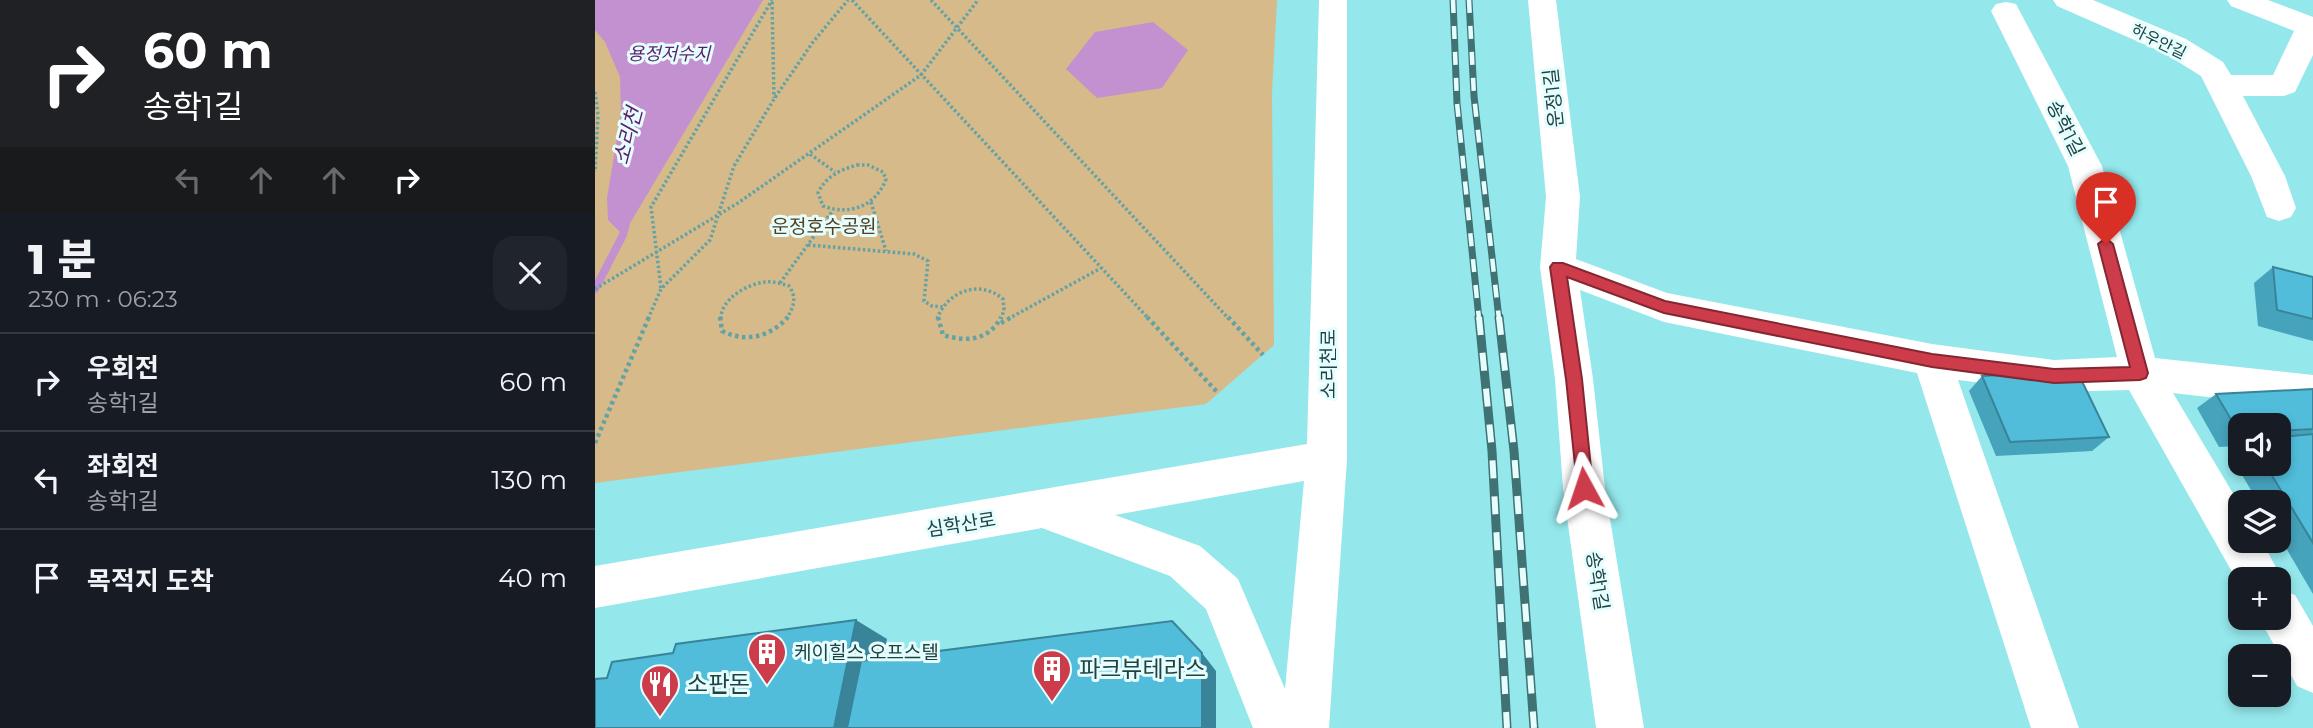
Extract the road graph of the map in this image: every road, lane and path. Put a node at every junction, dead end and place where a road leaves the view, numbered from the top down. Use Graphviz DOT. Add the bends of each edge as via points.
graph roads {
  1 [pos="772,0"];
  2 [pos="850,0"];
  3 [pos="931,0"];
  4 [pos="978,0"];
  5 [pos="1333,0"];
  6 [pos="1542,0"];
  7 [pos="2241,0"];
  8 [pos="2077,4"];
  9 [pos="2006,11"];
  10 [pos="2312,27"];
  11 [pos="958,29"];
  12 [pos="921,75"];
  13 [pos="2222,86"];
  14 [pos="595,92"];
  15 [pos="774,99"];
  16 [pos="810,154"];
  17 [pos="595,172"];
  18 [pos="835,172"];
  19 [pos="1563,197"];
  20 [pos="871,202"];
  21 [pos="2279,208"];
  22 [pos="833,210"];
  23 [pos="808,245"];
  24 [pos="887,251"];
  25 [pos="1558,267"];
  26 [pos="1101,268"];
  27 [pos="780,283"];
  28 [pos="595,289"];
  29 [pos="661,289"];
  30 [pos="943,307"];
  31 [pos="1000,323"];
  32 [pos="1263,355"];
  33 [pos="1932,360"];
  34 [pos="2140,373"];
  35 [pos="2313,392"];
  36 [pos="1219,393"];
  37 [pos="595,443"];
  38 [pos="1327,459"];
  39 [pos="1045,510"];
  40 [pos="2253,567"];
  41 [pos="595,587"];
  42 [pos="2290,630"];
  43 [pos="2313,670"];
  44 [pos="1277,728"];
  45 [pos="1305,728"];
  46 [pos="1620,728"];
  47 [pos="2055,728"];
  1 -- 15 [label="path"];
  1 -- 29 [label="path" via="651,207"];
  2 -- 12 [label="path"];
  2 -- 15 [label="path" via="813,42"];
  3 -- 11 [label="path"];
  4 -- 11 [label="path"];
  5 -- 38 [label="street, 소리천로"];
  6 -- 19 [label="street, 운정1길"];
  7 -- 10 [label="street"];
  8 -- 13 [label="street, 하우안길" via="2175,46 2212,69"];
  9 -- 34 [label="street, 송학1길" via="2085,166"];
  10 -- 13 [label="street" via="2284,85"];
  11 -- 12 [label="path"];
  11 -- 32 [label="path"];
  12 -- 16 [label="path"];
  12 -- 26 [label="path"];
  13 -- 21 [label="street, 하우안길" via="2268,176"];
  14 -- 17 [label="path"];
  15 -- 29 [label="path" via="734,166 710,240"];
  16 -- 18 [label="path"];
  16 -- 28 [label="path"];
  18 -- 20 [label="path" via="857,165 883,172 884,187"];
  18 -- 22 [label="path" via="818,193 823,206"];
  19 -- 25 [label="street, 송학1길"];
  20 -- 22 [label="path" via="850,211"];
  20 -- 24 [label="path"];
  22 -- 23 [label="path"];
  23 -- 24 [label="path"];
  23 -- 27 [label="path"];
  24 -- 30 [label="path" via="928,261 924,301"];
  25 -- 33 [label="street" via="1664,307"];
  25 -- 46 [label="street, 송학1길" via="1584,488"];
  26 -- 31 [label="path"];
  26 -- 36 [label="path"];
  27 -- 27 [label="path" via="789,286 795,302 775,328 751,338 722,331 720,314 733,296 757,283"];
  29 -- 37 [label="path"];
  30 -- 31 [label="path" via="937,320 943,335 951,340 983,337"];
  30 -- 31 [label="path" via="965,291 987,288 1006,305"];
  33 -- 34 [label="street" via="2054,376"];
  33 -- 47 [label="street"];
  34 -- 35 [label="street"];
  34 -- 40 [label="street, 송학1길"];
  38 -- 39 [label="street, 심학산로"];
  38 -- 45 [label="street, 소리천로"];
  39 -- 41 [label="street, 심학산로"];
  39 -- 44 [label="street" via="1185,562 1222,594"];
  42 -- 43 [label="street"];
}
